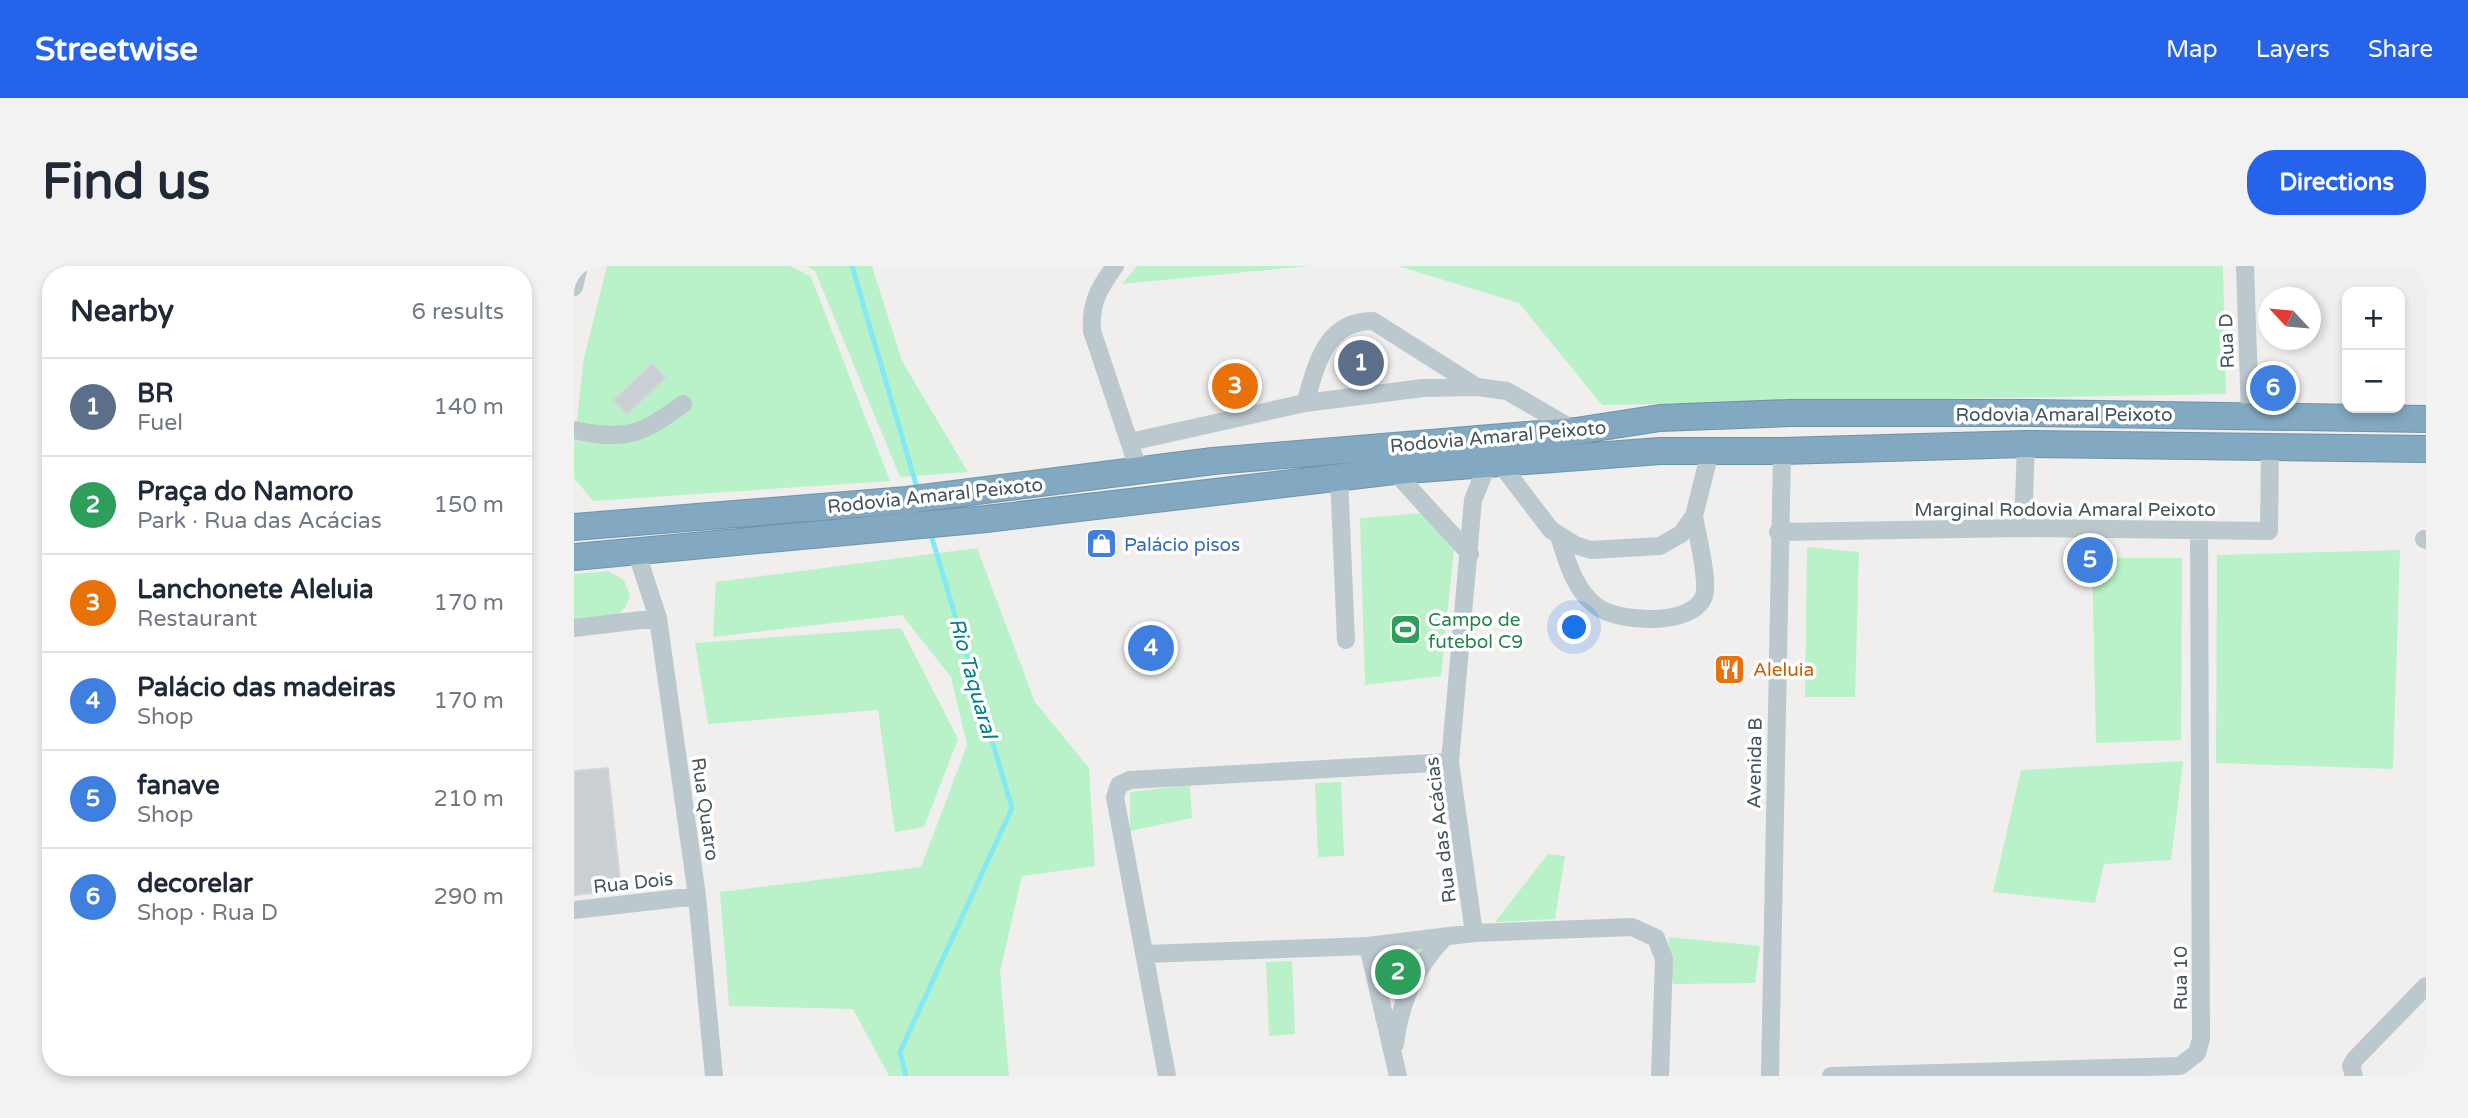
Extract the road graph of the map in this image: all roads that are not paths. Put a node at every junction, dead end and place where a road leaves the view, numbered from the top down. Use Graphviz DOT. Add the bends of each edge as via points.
graph roads {
  1 [pos="579,266"];
  2 [pos="1115,266"];
  3 [pos="2245,266"];
  4 [pos="574,287"];
  5 [pos="1477,387"];
  6 [pos="1306,402"];
  7 [pos="683,404"];
  8 [pos="2250,415"];
  9 [pos="2426,419"];
  10 [pos="574,430"];
  11 [pos="1576,431"];
  12 [pos="1130,442"];
  13 [pos="2026,444"];
  14 [pos="2270,447"];
  15 [pos="1712,448"];
  16 [pos="2426,449"];
  17 [pos="1782,451"];
  18 [pos="1493,462"];
  19 [pos="1139,471"];
  20 [pos="1394,471"];
  21 [pos="1339,477"];
  22 [pos="574,510"];
  23 [pos="909,513"];
  24 [pos="1694,516"];
  25 [pos="607,525"];
  26 [pos="574,527"];
  27 [pos="2023,528"];
  28 [pos="2199,530"];
  29 [pos="1778,532"];
  30 [pos="1559,536"];
  31 [pos="636,551"];
  32 [pos="1470,554"];
  33 [pos="574,557"];
  34 [pos="658,618"];
  35 [pos="574,628"];
  36 [pos="1346,640"];
  37 [pos="1450,762"];
  38 [pos="697,896"];
  39 [pos="574,910"];
  40 [pos="1474,933"];
  41 [pos="1443,939"];
  42 [pos="1368,946"];
  43 [pos="1146,954"];
  44 [pos="2426,986"];
  45 [pos="1394,1054"];
  46 [pos="2353,1075"];
  47 [pos="714,1076"];
  48 [pos="1167,1076"];
  49 [pos="1398,1076"];
  50 [pos="1660,1076"];
  51 [pos="1770,1076"];
  52 [pos="1831,1076"];
  1 -- 4 [label="street"];
  2 -- 12 [label="street" via="1090,310 1092,331"];
  3 -- 8 [label="street, Rua D"];
  5 -- 6 [label="street" via="1423,388"];
  5 -- 6 [label="street" via="1373,321 1356,321 1338,331 1318,359"];
  5 -- 11 [label="street" via="1507,391"];
  6 -- 12 [label="street"];
  7 -- 10 [label="street" via="643,432 610,436"];
  8 -- 9 [label="highway, Rodovia Amaral Peixoto"];
  8 -- 11 [label="highway, Rodovia Amaral Peixoto" via="1790,413 1660,418"];
  11 -- 19 [label="highway, Rodovia Amaral Peixoto"];
  12 -- 19 [label="street"];
  13 -- 14 [label="highway, Rodovia Amaral Peixoto"];
  13 -- 17 [label="highway, Rodovia Amaral Peixoto"];
  13 -- 27 [label="street"];
  14 -- 16 [label="highway, Rodovia Amaral Peixoto"];
  14 -- 28 [label="street, Marginal Rodovia Amaral Peixoto" via="2269,531"];
  15 -- 17 [label="highway, Rodovia Amaral Peixoto"];
  15 -- 18 [label="highway, Rodovia Amaral Peixoto"];
  15 -- 24 [label="street"];
  17 -- 29 [label="street, Avenida B"];
  18 -- 20 [label="highway, Rodovia Amaral Peixoto"];
  18 -- 30 [label="street"];
  18 -- 32 [label="street, Rua das Acácias" via="1473,500"];
  19 -- 23 [label="highway, Rodovia Amaral Peixoto" via="982,492"];
  20 -- 21 [label="highway, Rodovia Amaral Peixoto"];
  20 -- 32 [label="street"];
  21 -- 23 [label="highway, Rodovia Amaral Peixoto" via="986,519"];
  21 -- 36 [label="street"];
  22 -- 25 [label="highway"];
  23 -- 25 [label="highway, Rodovia Amaral Peixoto"];
  23 -- 31 [label="highway, Rodovia Amaral Peixoto"];
  24 -- 30 [label="street" via="1681,534 1660,546 1591,550"];
  24 -- 30 [label="street" via="1705,590 1696,607 1676,616 1639,620 1596,607 1570,572"];
  25 -- 26 [label="highway, Rodovia Amaral Peixoto"];
  27 -- 28 [label="street, Marginal Rodovia Amaral Peixoto"];
  27 -- 29 [label="street, Marginal Rodovia Amaral Peixoto"];
  28 -- 52 [label="street, Rua 10" via="2201,1039 2197,1054 2180,1066"];
  29 -- 51 [label="street, Avenida B"];
  31 -- 33 [label="highway, Rodovia Amaral Peixoto"];
  31 -- 34 [label="street, Rua Quatro"];
  32 -- 37 [label="street, Rua das Acácias"];
  34 -- 35 [label="street"];
  34 -- 38 [label="street, Rua Quatro"];
  37 -- 40 [label="street, Rua das Acácias"];
  37 -- 43 [label="street" via="1130,780 1119,785 1115,797"];
  38 -- 39 [label="street, Rua Dois"];
  38 -- 47 [label="street, Rua Quatro"];
  40 -- 41 [label="street"];
  40 -- 50 [label="street" via="1632,927 1656,938 1664,958"];
  41 -- 42 [label="street"];
  41 -- 45 [label="street" via="1426,958 1407,995"];
  42 -- 43 [label="street"];
  42 -- 45 [label="street"];
  43 -- 48 [label="street"];
  44 -- 46 [label="street" via="2355,1059"];
  45 -- 49 [label="street"];
}
